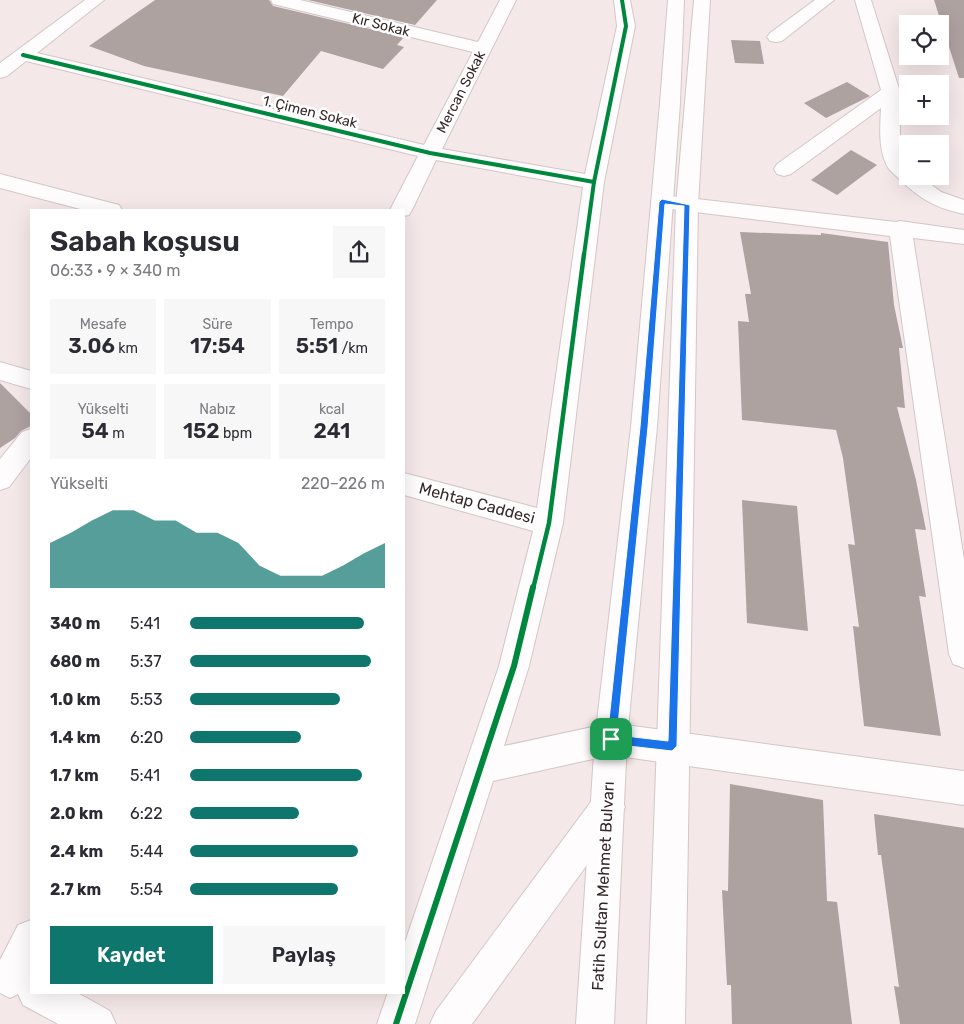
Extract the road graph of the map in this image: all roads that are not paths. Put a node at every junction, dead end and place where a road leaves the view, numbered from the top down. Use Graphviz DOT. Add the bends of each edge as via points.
graph roads {
  1 [pos="96,0"];
  2 [pos="279,0"];
  3 [pos="508,0"];
  4 [pos="622,0"];
  5 [pos="676,0"];
  6 [pos="702,0"];
  7 [pos="826,0"];
  8 [pos="863,0"];
  9 [pos="776,38"];
  10 [pos="483,49"];
  11 [pos="23,55"];
  12 [pos="0,72"];
  13 [pos="891,92"];
  14 [pos="430,152"];
  15 [pos="899,167"];
  16 [pos="784,169"];
  17 [pos="0,181"];
  18 [pos="594,182"];
  19 [pos="916,185"];
  20 [pos="674,203"];
  21 [pos="964,207"];
  22 [pos="107,209"];
  23 [pos="402,209"];
  24 [pos="900,228"];
  25 [pos="964,237"];
  26 [pos="0,371"];
  27 [pos="30,380"];
  28 [pos="30,440"];
  29 [pos="0,479"];
  30 [pos="405,484"];
  31 [pos="549,523"];
  32 [pos="964,654"];
  33 [pos="611,739"];
  34 [pos="672,746"];
  35 [pos="481,767"];
  36 [pos="964,788"];
  37 [pos="608,807"];
  38 [pos="30,942"];
  39 [pos="20,984"];
  40 [pos="39,994"];
  41 [pos="97,1024"];
  42 [pos="396,1024"];
  43 [pos="449,1024"];
  44 [pos="595,1024"];
  45 [pos="666,1024"];
  1 -- 11 [label="street"];
  2 -- 10 [label="street, Kır Sokak"];
  3 -- 10 [label="street, Mercan Sokak"];
  4 -- 18 [label="street" via="626,26"];
  5 -- 20 [label="street, Fatih Sultan Mehmet Bulvarı"];
  6 -- 20 [label="street, Fatih Sultan Mehmet Bulvarı"];
  7 -- 9 [label="street"];
  8 -- 13 [label="street"];
  10 -- 14 [label="street, Mercan Sokak"];
  11 -- 12 [label="street"];
  11 -- 14 [label="street, 1. Çimen Sokak"];
  13 -- 15 [label="street" via="890,138"];
  13 -- 16 [label="street"];
  14 -- 18 [label="street, 1. Çimen Sokak"];
  14 -- 23 [label="street, Mercan Sokak"];
  17 -- 22 [label="street"];
  18 -- 31 [label="street"];
  19 -- 21 [label="street" via="923,192"];
  20 -- 24 [label="street"];
  20 -- 33 [label="street, Fatih Sultan Mehmet Bulvarı" via="644,427"];
  20 -- 34 [label="street, Fatih Sultan Mehmet Bulvarı"];
  24 -- 25 [label="street"];
  24 -- 32 [label="street"];
  26 -- 27 [label="street"];
  28 -- 29 [label="street"];
  30 -- 31 [label="street, Mehtap Caddesi"];
  31 -- 35 [label="street" via="514,666"];
  33 -- 34 [label="street"];
  33 -- 35 [label="street"];
  33 -- 37 [label="street, Fatih Sultan Mehmet Bulvarı"];
  34 -- 36 [label="street"];
  34 -- 45 [label="street, Fatih Sultan Mehmet Bulvarı"];
  35 -- 42 [label="street"];
  37 -- 43 [label="street"];
  37 -- 44 [label="street, Fatih Sultan Mehmet Bulvarı"];
  38 -- 39 [label="street"];
  40 -- 41 [label="street"];
}
